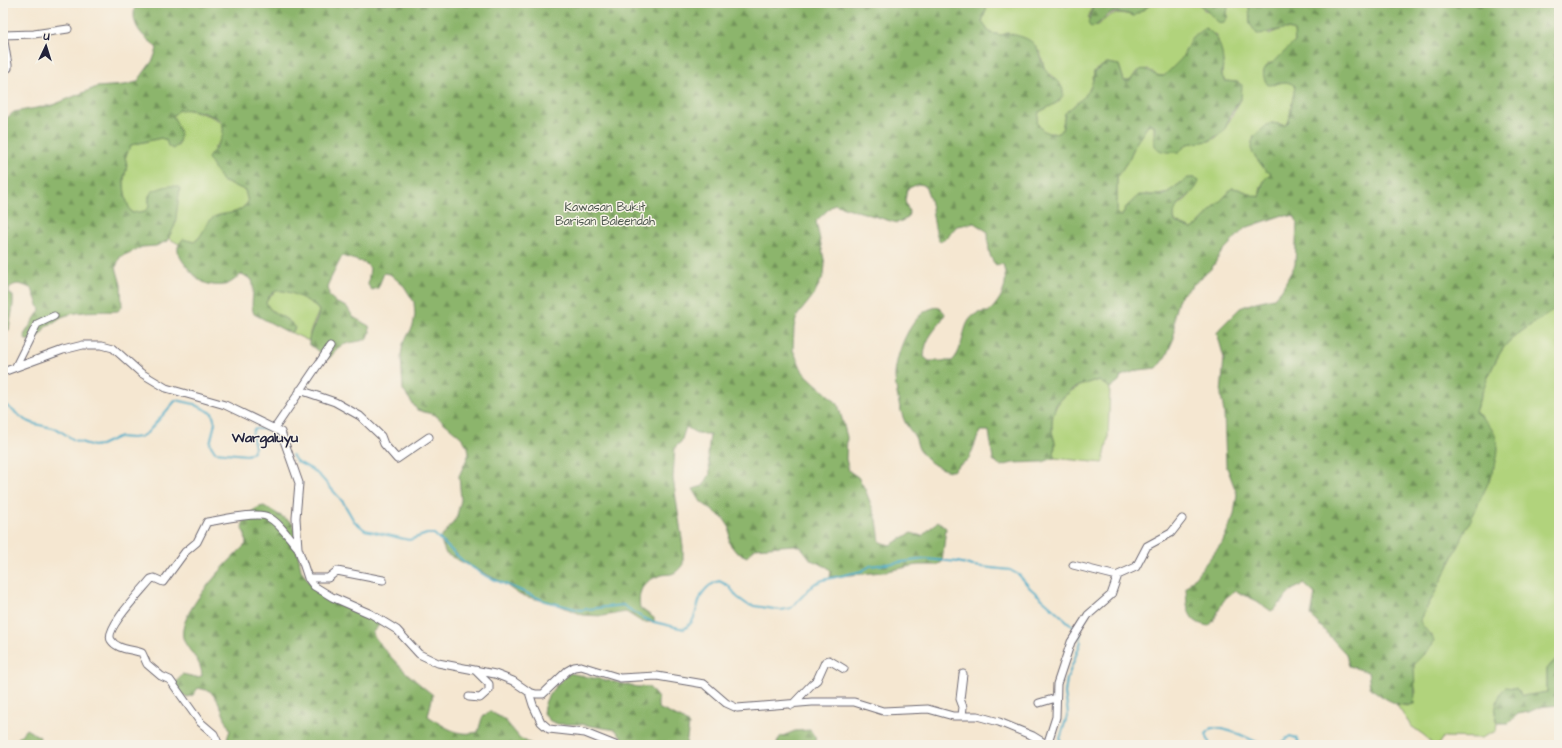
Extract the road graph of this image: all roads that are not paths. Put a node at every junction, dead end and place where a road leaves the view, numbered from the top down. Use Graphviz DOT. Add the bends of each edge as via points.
graph roads {
  1 [pos="68,29"];
  2 [pos="3,35"];
  3 [pos="3,70"];
  4 [pos="54,316"];
  5 [pos="330,347"];
  6 [pos="16,366"];
  7 [pos="3,372"];
  8 [pos="300,390"];
  9 [pos="275,428"];
  10 [pos="429,437"];
  11 [pos="1182,519"];
  12 [pos="298,548"];
  13 [pos="1073,565"];
  14 [pos="1117,576"];
  15 [pos="308,578"];
  16 [pos="383,580"];
  17 [pos="844,669"];
  18 [pos="476,671"];
  19 [pos="963,674"];
  20 [pos="529,692"];
  21 [pos="469,697"];
  22 [pos="1056,698"];
  23 [pos="1038,703"];
  24 [pos="792,704"];
  25 [pos="962,716"];
  26 [pos="219,745"];
  27 [pos="616,745"];
  28 [pos="1047,745"];
  1 -- 2 [label="street"];
  2 -- 3 [label="street" via="8,68"];
  4 -- 6 [label="street" via="37,324"];
  5 -- 8 [label="street"];
  6 -- 7 [label="street"];
  6 -- 9 [label="street" via="84,345 102,345 113,348 142,373 166,388 225,405"];
  8 -- 9 [label="street"];
  8 -- 10 [label="street" via="334,402 360,416 381,436 384,444 398,459"];
  9 -- 12 [label="street" via="281,432 299,483 296,518"];
  11 -- 14 [label="street" via="1171,533 1147,546 1136,567"];
  12 -- 15 [label="street"];
  12 -- 26 [label="street" via="283,530 264,515 253,514 207,522 197,542 185,552 164,582 151,579 110,632 112,641 129,651 142,653 147,664 170,680 200,722 214,734"];
  13 -- 14 [label="street"];
  14 -- 22 [label="street" via="1111,595 1094,609 1074,636 1060,670"];
  15 -- 16 [label="street" via="328,578 337,571"];
  15 -- 18 [label="street" via="322,592 371,614 397,630 419,654 438,663"];
  17 -- 24 [label="street" via="835,662 825,662 817,680"];
  18 -- 20 [label="street" via="495,674"];
  18 -- 21 [label="street" via="489,684 489,690 480,698"];
  19 -- 25 [label="street" via="960,699 963,707"];
  20 -- 24 [label="street" via="544,694 567,672 581,666 620,678 657,676 704,684 736,708"];
  20 -- 27 [label="street" via="541,722 549,729 585,733"];
  22 -- 23 [label="street"];
  22 -- 28 [label="street" via="1056,717"];
  24 -- 25 [label="street" via="854,702 884,711 923,709"];
  25 -- 28 [label="street" via="977,716 999,722 1033,736"];
}
